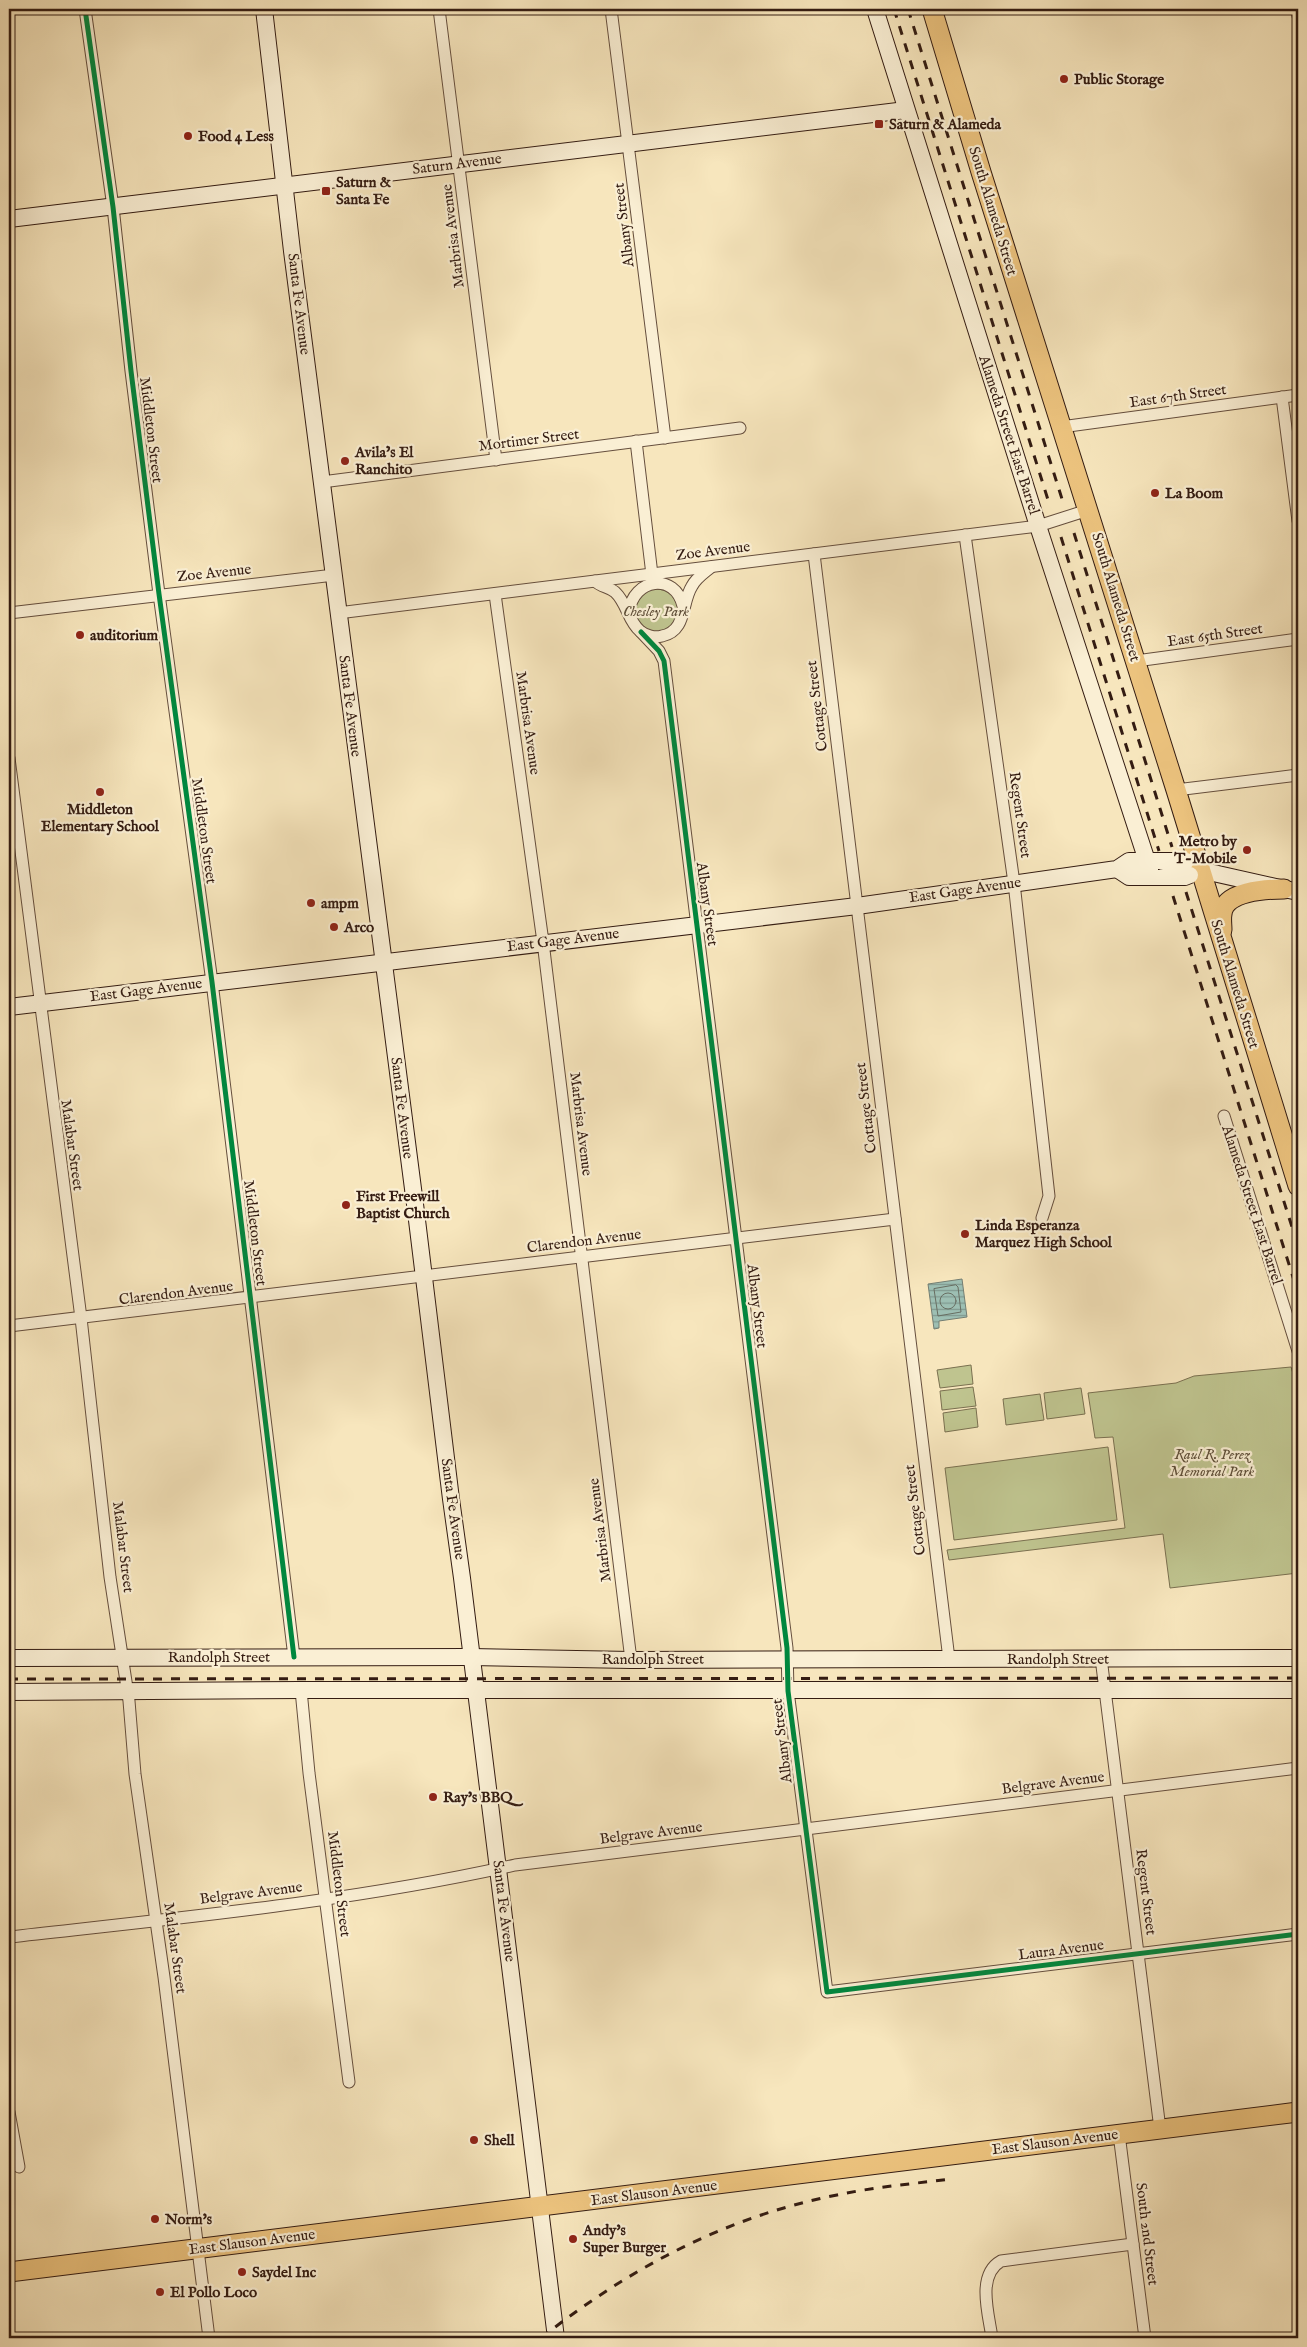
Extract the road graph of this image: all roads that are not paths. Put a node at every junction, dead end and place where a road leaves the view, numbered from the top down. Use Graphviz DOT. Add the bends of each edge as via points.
graph roads {
  1 [pos="86,9"];
  2 [pos="264,9"];
  3 [pos="439,9"];
  4 [pos="612,9"];
  5 [pos="875,9"];
  6 [pos="932,9"];
  7 [pos="1297,9"];
  8 [pos="1298,16"];
  9 [pos="906,110"];
  10 [pos="629,143"];
  11 [pos="460,163"];
  12 [pos="286,187"];
  13 [pos="113,207"];
  14 [pos="9,219"];
  15 [pos="1298,395"];
  16 [pos="1282,397"];
  17 [pos="1062,427"];
  18 [pos="740,428"];
  19 [pos="665,438"];
  20 [pos="636,441"];
  21 [pos="496,460"];
  22 [pos="322,482"];
  23 [pos="1088,510"];
  24 [pos="1298,521"];
  25 [pos="1038,526"];
  26 [pos="965,535"];
  27 [pos="814,554"];
  28 [pos="711,567"];
  29 [pos="334,575"];
  30 [pos="653,579"];
  31 [pos="595,581"];
  32 [pos="159,594"];
  33 [pos="495,594"];
  34 [pos="683,606"];
  35 [pos="630,612"];
  36 [pos="9,613"];
  37 [pos="338,613"];
  38 [pos="677,627"];
  39 [pos="641,632"];
  40 [pos="1298,640"];
  41 [pos="664,661"];
  42 [pos="1136,661"];
  43 [pos="9,758"];
  44 [pos="1298,775"];
  45 [pos="1176,790"];
  46 [pos="1156,866"];
  47 [pos="1117,868"];
  48 [pos="1192,869"];
  49 [pos="1014,883"];
  50 [pos="1291,890"];
  51 [pos="857,906"];
  52 [pos="697,924"];
  53 [pos="542,942"];
  54 [pos="1223,944"];
  55 [pos="384,961"];
  56 [pos="212,982"];
  57 [pos="39,1004"];
  58 [pos="9,1007"];
  59 [pos="1224,1116"];
  60 [pos="1298,1186"];
  61 [pos="1042,1218"];
  62 [pos="895,1219"];
  63 [pos="736,1238"];
  64 [pos="582,1256"];
  65 [pos="424,1276"];
  66 [pos="250,1297"];
  67 [pos="81,1318"];
  68 [pos="9,1326"];
  69 [pos="1298,1352"];
  70 [pos="123,1657"];
  71 [pos="294,1657"];
  72 [pos="471,1657"];
  73 [pos="9,1658"];
  74 [pos="1101,1658"];
  75 [pos="1298,1658"];
  76 [pos="949,1659"];
  77 [pos="631,1660"];
  78 [pos="788,1660"];
  79 [pos="300,1690"];
  80 [pos="1298,1690"];
  81 [pos="788,1691"];
  82 [pos="1106,1691"];
  83 [pos="9,1692"];
  84 [pos="127,1692"];
  85 [pos="475,1692"];
  86 [pos="1298,1768"];
  87 [pos="1118,1790"];
  88 [pos="805,1828"];
  89 [pos="499,1869"];
  90 [pos="325,1899"];
  91 [pos="156,1920"];
  92 [pos="1298,1934"];
  93 [pos="9,1937"];
  94 [pos="1138,1954"];
  95 [pos="827,1992"];
  96 [pos="349,2082"];
  97 [pos="9,2112"];
  98 [pos="1298,2112"];
  99 [pos="1160,2129"];
  100 [pos="1119,2134"];
  101 [pos="19,2167"];
  102 [pos="539,2207"];
  103 [pos="1133,2244"];
  104 [pos="198,2249"];
  105 [pos="9,2272"];
  106 [pos="209,2338"];
  107 [pos="556,2338"];
  108 [pos="992,2338"];
  109 [pos="1145,2338"];
  1 -- 13 [label="street, Middleton Street"];
  2 -- 12 [label="street, Santa Fe Avenue"];
  3 -- 11 [label="street, Marbrisa Avenue"];
  4 -- 10 [label="street, Albany Street"];
  5 -- 9 [label="street, Alameda Street East Barrel"];
  6 -- 17 [label="main road, South Alameda Street"];
  7 -- 8 [label="street"];
  9 -- 10 [label="street, Saturn Avenue"];
  9 -- 25 [label="street, Alameda Street East Barrel"];
  10 -- 11 [label="street, Saturn Avenue"];
  10 -- 19 [label="street, Albany Street"];
  11 -- 12 [label="street, Saturn Avenue"];
  11 -- 21 [label="street, Marbrisa Avenue"];
  12 -- 13 [label="street, Saturn Avenue"];
  12 -- 22 [label="street, Santa Fe Avenue"];
  13 -- 14 [label="street, Saturn Avenue"];
  13 -- 32 [label="street, Middleton Street"];
  15 -- 16 [label="street, East 67th Street"];
  16 -- 17 [label="street, East 67th Street"];
  16 -- 24 [label="street"];
  17 -- 23 [label="main road, South Alameda Street"];
  18 -- 19 [label="street, Mortimer Street"];
  19 -- 20 [label="street, Mortimer Street"];
  20 -- 21 [label="street, Mortimer Street"];
  20 -- 30 [label="street"];
  21 -- 22 [label="street, Mortimer Street"];
  22 -- 29 [label="street, Santa Fe Avenue"];
  23 -- 25 [label="street, Zoe Avenue"];
  23 -- 42 [label="main road, South Alameda Street"];
  25 -- 26 [label="street, Zoe Avenue"];
  25 -- 46 [label="street, Alameda Street East Barrel"];
  26 -- 27 [label="street, Zoe Avenue"];
  26 -- 49 [label="street, Regent Street"];
  27 -- 28 [label="street, Zoe Avenue"];
  27 -- 51 [label="street, Cottage Street"];
  28 -- 30 [label="street, Zoe Avenue"];
  28 -- 34 [label="street, Albany Street" via="692,584"];
  29 -- 32 [label="street, Zoe Avenue"];
  29 -- 37 [label="street, Santa Fe Avenue"];
  30 -- 31 [label="street, Zoe Avenue"];
  30 -- 34 [label="street" via="673,588"];
  30 -- 35 [label="street" via="635,593 630,602"];
  31 -- 33 [label="street, Zoe Avenue"];
  31 -- 35 [label="street, Albany Street" via="616,592"];
  32 -- 36 [label="street, Zoe Avenue"];
  32 -- 56 [label="street, Middleton Street"];
  33 -- 37 [label="street, Zoe Avenue"];
  33 -- 53 [label="street, Marbrisa Avenue"];
  34 -- 38 [label="street, Albany Street"];
  35 -- 39 [label="street, Albany Street"];
  37 -- 55 [label="street, Santa Fe Avenue"];
  38 -- 39 [label="street" via="659,637"];
  38 -- 41 [label="street, Albany Street" via="666,648"];
  39 -- 41 [label="street, Albany Street"];
  40 -- 42 [label="street, East 65th Street"];
  41 -- 52 [label="street, Albany Street"];
  42 -- 45 [label="main road, South Alameda Street"];
  43 -- 57 [label="street, Malabar Street"];
  44 -- 45 [label="street"];
  45 -- 48 [label="main road, South Alameda Street"];
  46 -- 47 [label="street, East Gage Avenue" via="1129,861"];
  46 -- 47 [label="street, East Gage Avenue" via="1129,877"];
  46 -- 48 [label="street, East Gage Avenue, bridge"];
  47 -- 49 [label="street, East Gage Avenue"];
  48 -- 50 [label="street, East Gage Avenue"];
  48 -- 54 [label="main road, South Alameda Street"];
  49 -- 51 [label="street, East Gage Avenue"];
  49 -- 61 [label="street, Regent Street" via="1049,1196"];
  50 -- 54 [label="main road" via="1248,893 1227,904 1221,913"];
  51 -- 52 [label="street, East Gage Avenue"];
  51 -- 62 [label="street, Cottage Street"];
  52 -- 53 [label="street, East Gage Avenue"];
  52 -- 63 [label="street, Albany Street"];
  53 -- 55 [label="street, East Gage Avenue"];
  53 -- 64 [label="street, Marbrisa Avenue"];
  54 -- 60 [label="main road, South Alameda Street"];
  55 -- 56 [label="street, East Gage Avenue"];
  55 -- 65 [label="street, Santa Fe Avenue"];
  56 -- 57 [label="street, East Gage Avenue"];
  56 -- 66 [label="street, Middleton Street"];
  57 -- 58 [label="street, East Gage Avenue"];
  57 -- 67 [label="street, Malabar Street"];
  59 -- 69 [label="street, Alameda Street East Barrel"];
  62 -- 63 [label="street, Clarendon Avenue"];
  62 -- 76 [label="street, Cottage Street"];
  63 -- 64 [label="street, Clarendon Avenue"];
  63 -- 78 [label="street, Albany Street"];
  64 -- 65 [label="street, Clarendon Avenue"];
  64 -- 77 [label="street, Marbrisa Avenue"];
  65 -- 66 [label="street, Clarendon Avenue"];
  65 -- 72 [label="street, Santa Fe Avenue"];
  66 -- 67 [label="street, Clarendon Avenue"];
  66 -- 71 [label="street, Middleton Street"];
  67 -- 68 [label="street, Clarendon Avenue"];
  67 -- 70 [label="street, Malabar Street" via="110,1577"];
  70 -- 71 [label="street, Randolph Street"];
  70 -- 73 [label="street, Randolph Street"];
  70 -- 84 [label="street, Malabar Street"];
  71 -- 72 [label="street, Randolph Street"];
  72 -- 77 [label="street, Randolph Street"];
  72 -- 85 [label="street, Santa Fe Avenue"];
  74 -- 75 [label="street, Randolph Street"];
  74 -- 76 [label="street, Randolph Street"];
  74 -- 82 [label="street, Regent Street"];
  76 -- 78 [label="street, Randolph Street"];
  77 -- 78 [label="street, Randolph Street"];
  78 -- 81 [label="street, Albany Street"];
  79 -- 84 [label="street"];
  79 -- 85 [label="street"];
  79 -- 90 [label="street, Middleton Street"];
  80 -- 82 [label="street"];
  81 -- 82 [label="street"];
  81 -- 85 [label="street"];
  81 -- 88 [label="street, Albany Street"];
  82 -- 87 [label="street, Regent Street"];
  83 -- 84 [label="street"];
  84 -- 91 [label="street, Malabar Street"];
  85 -- 89 [label="street, Santa Fe Avenue"];
  86 -- 87 [label="street, Belgrave Avenue"];
  87 -- 88 [label="street, Belgrave Avenue"];
  87 -- 94 [label="street, Regent Street"];
  88 -- 89 [label="street, Belgrave Avenue"];
  88 -- 95 [label="street, Albany Street"];
  89 -- 90 [label="street, Belgrave Avenue"];
  89 -- 102 [label="street, Santa Fe Avenue"];
  90 -- 91 [label="street, Belgrave Avenue"];
  90 -- 96 [label="street, Middleton Street"];
  91 -- 93 [label="street, Belgrave Avenue"];
  91 -- 104 [label="street, Malabar Street"];
  92 -- 94 [label="street, Laura Avenue"];
  94 -- 95 [label="street, Laura Avenue"];
  94 -- 99 [label="street, Regent Street"];
  97 -- 101 [label="street"];
  98 -- 99 [label="main road, East Slauson Avenue"];
  99 -- 100 [label="main road, East Slauson Avenue"];
  100 -- 102 [label="main road, East Slauson Avenue"];
  100 -- 103 [label="street, South 2nd Street"];
  102 -- 104 [label="main road, East Slauson Avenue"];
  102 -- 107 [label="street, Santa Fe Avenue"];
  103 -- 108 [label="street" via="995,2264 989,2275 987,2293"];
  103 -- 109 [label="street, South 2nd Street"];
  104 -- 105 [label="main road, East Slauson Avenue"];
  104 -- 106 [label="street, Malabar Street"];
}
